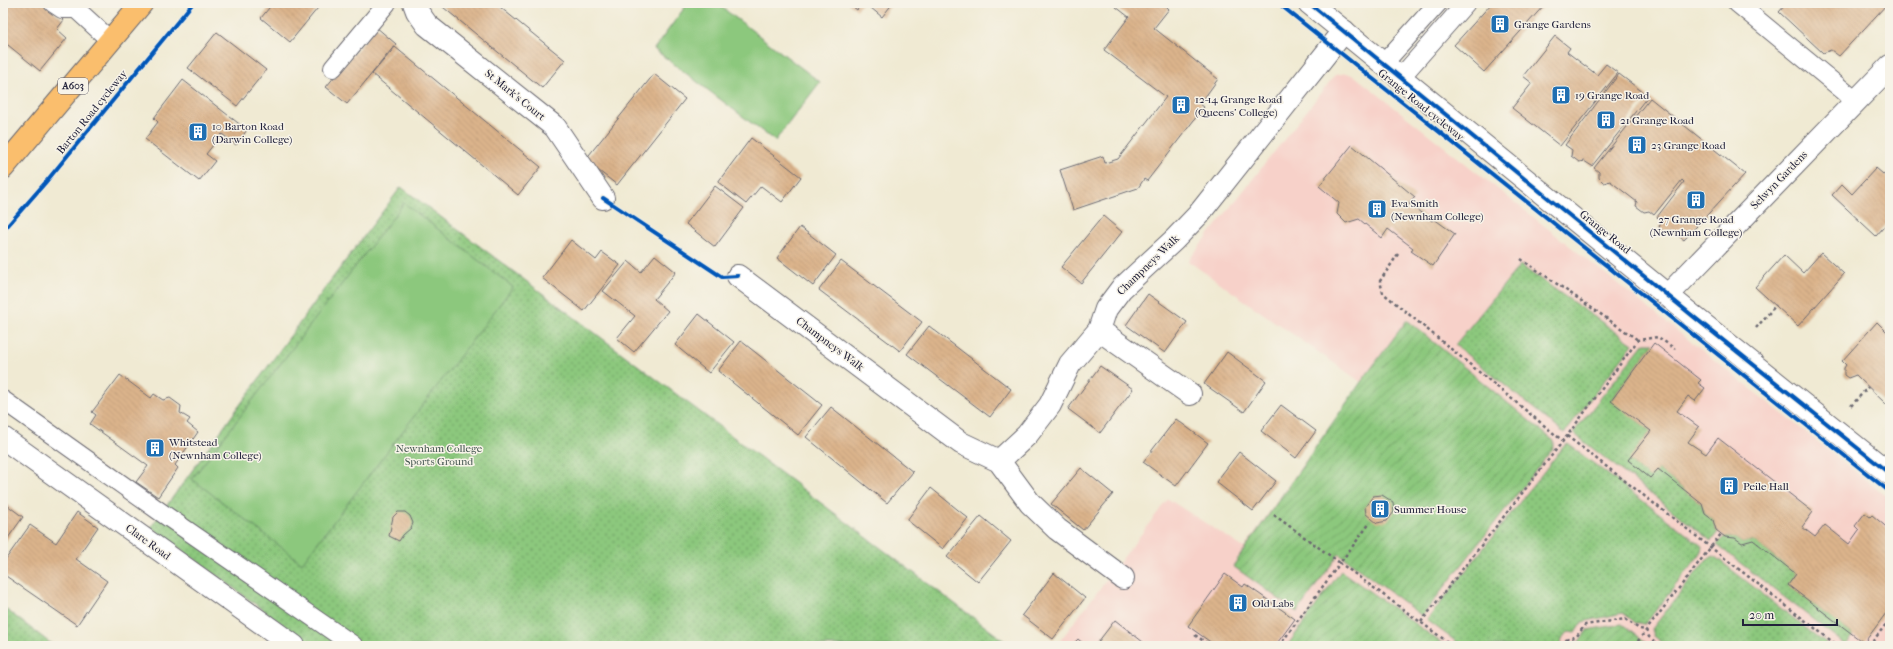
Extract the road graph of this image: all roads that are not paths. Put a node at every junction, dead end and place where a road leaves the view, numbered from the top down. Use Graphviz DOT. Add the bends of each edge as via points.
graph roads {
  1 [pos="53,3"];
  2 [pos="142,3"];
  3 [pos="387,3"];
  4 [pos="414,3"];
  5 [pos="1309,3"];
  6 [pos="1438,3"];
  7 [pos="1466,3"];
  8 [pos="1736,3"];
  9 [pos="76,6"];
  10 [pos="1344,31"];
  11 [pos="111,41"];
  12 [pos="1384,63"];
  13 [pos="1890,66"];
  14 [pos="333,68"];
  15 [pos="1401,77"];
  16 [pos="1856,101"];
  17 [pos="5,161"];
  18 [pos="603,198"];
  19 [pos="738,276"];
  20 [pos="1668,295"];
  21 [pos="1099,330"];
  22 [pos="1190,394"];
  23 [pos="3,400"];
  24 [pos="3,438"];
  25 [pos="999,462"];
  26 [pos="1890,474"];
  27 [pos="1122,578"];
  28 [pos="353,645"];
  29 [pos="294,646"];
  1 -- 9 [label="lane" via="62,9"];
  2 -- 11 [label="main road, A603"];
  3 -- 14 [label="lane"];
  4 -- 18 [label="street, St Mark's Court" via="427,25 555,126"];
  5 -- 10 [label="street, Grange Road"];
  6 -- 12 [label="lane"];
  7 -- 15 [label="lane"];
  8 -- 16 [label="lane"];
  9 -- 11 [label="lane"];
  10 -- 12 [label="street, Grange Road"];
  10 -- 21 [label="street, Champneys Walk" via="1198,215 1121,288 1106,309"];
  11 -- 17 [label="main road, A603"];
  12 -- 15 [label="street, Grange Road"];
  13 -- 16 [label="street, Selwyn Gardens"];
  15 -- 20 [label="street, Grange Road"];
  16 -- 20 [label="street, Selwyn Gardens"];
  19 -- 25 [label="street, Champneys Walk" via="961,443"];
  20 -- 26 [label="street, Grange Road"];
  21 -- 22 [label="street"];
  21 -- 25 [label="street, Champneys Walk" via="1070,364 1050,405 1027,434"];
  23 -- 28 [label="lane"];
  24 -- 29 [label="street, Clare Road"];
  25 -- 27 [label="street" via="1035,508 1057,529"];
}
